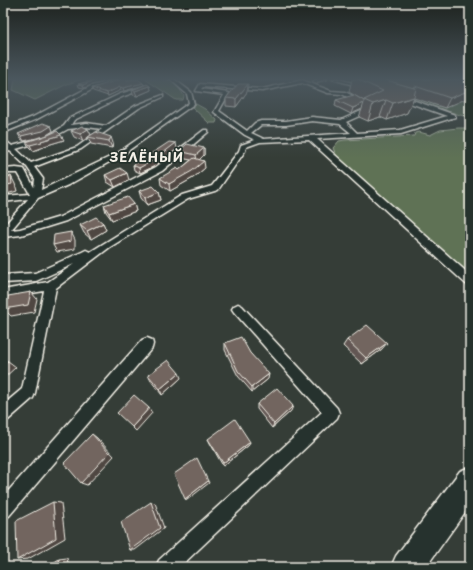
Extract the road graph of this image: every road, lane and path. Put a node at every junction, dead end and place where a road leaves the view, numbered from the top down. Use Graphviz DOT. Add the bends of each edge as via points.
graph roads {
  1 [pos="58,106"];
  2 [pos="100,106"];
  3 [pos="141,106"];
  4 [pos="188,106"];
  5 [pos="219,106"];
  6 [pos="366,106"];
  7 [pos="422,106"];
  8 [pos="342,122"];
  9 [pos="66,126"];
  10 [pos="108,128"];
  11 [pos="3,131"];
  12 [pos="206,131"];
  13 [pos="247,134"];
  14 [pos="355,134"];
  15 [pos="310,137"];
  16 [pos="260,140"];
  17 [pos="3,141"];
  18 [pos="12,149"];
  19 [pos="3,151"];
  20 [pos="30,166"];
  21 [pos="3,171"];
  22 [pos="35,196"];
  23 [pos="3,199"];
  24 [pos="3,233"];
  25 [pos="107,244"];
  26 [pos="3,279"];
  27 [pos="470,281"];
  28 [pos="51,286"];
  29 [pos="3,294"];
  30 [pos="238,309"];
  31 [pos="148,344"];
  32 [pos="3,415"];
  33 [pos="470,481"];
  34 [pos="3,510"];
  35 [pos="166,567"];
  36 [pos="407,567"];
  1 -- 11 [label="street"];
  2 -- 9 [label="street" via="72,119"];
  3 -- 10 [label="street"];
  4 -- 22 [label="street" via="120,154"];
  5 -- 13 [label="street" via="216,111"];
  6 -- 8 [label="street" via="373,109"];
  7 -- 14 [label="street" via="453,116 401,132"];
  8 -- 13 [label="street" via="312,119 286,123 258,123"];
  8 -- 14 [label="street"];
  9 -- 10 [label="street"];
  9 -- 18 [label="street" via="48,138"];
  10 -- 20 [label="street" via="79,148"];
  12 -- 24 [label="street" via="159,169 63,219 21,232"];
  13 -- 16 [label="street"];
  14 -- 15 [label="street"];
  15 -- 16 [label="street"];
  15 -- 27 [label="street"];
  16 -- 25 [label="street" via="243,146 216,188 185,197"];
  17 -- 18 [label="street"];
  18 -- 19 [label="street"];
  18 -- 20 [label="street"];
  20 -- 22 [label="street" via="39,179"];
  21 -- 22 [label="street" via="21,171"];
  22 -- 23 [label="street"];
  22 -- 24 [label="street"];
  25 -- 26 [label="street" via="36,277"];
  25 -- 28 [label="street"];
  28 -- 29 [label="street"];
  28 -- 32 [label="street" via="28,393"];
  30 -- 35 [label="street" via="332,413"];
  31 -- 34 [label="street"];
  33 -- 36 [label="main road"];
}
